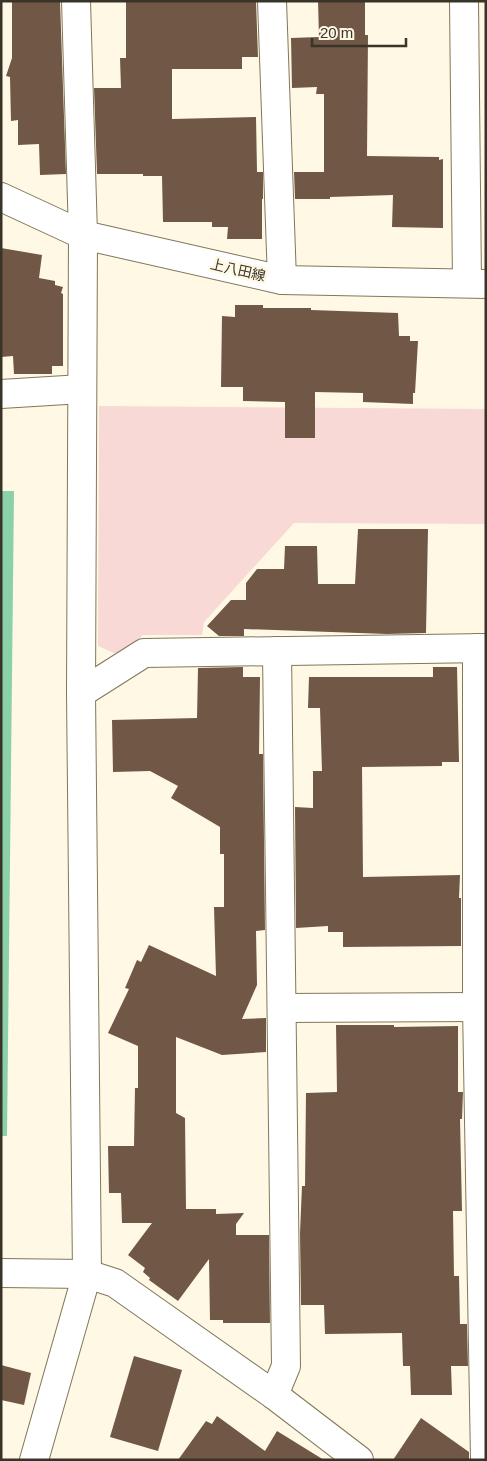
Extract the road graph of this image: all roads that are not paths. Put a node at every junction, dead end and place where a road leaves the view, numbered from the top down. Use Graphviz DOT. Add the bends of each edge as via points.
graph roads {
  1 [pos="76,1"];
  2 [pos="272,1"];
  3 [pos="464,1"];
  4 [pos="1,197"];
  5 [pos="83,235"];
  6 [pos="282,280"];
  7 [pos="476,284"];
  8 [pos="82,389"];
  9 [pos="1,394"];
  10 [pos="481,648"];
  11 [pos="277,651"];
  12 [pos="81,693"];
  13 [pos="477,1007"];
  14 [pos="282,1008"];
  15 [pos="1,1273"];
  16 [pos="87,1274"];
  17 [pos="274,1395"];
  18 [pos="34,1460"];
  19 [pos="359,1460"];
  20 [pos="485,1460"];
  1 -- 5 [label="street"];
  2 -- 6 [label="street"];
  3 -- 7 [label="street"];
  4 -- 5 [label="street, 上八田線"];
  5 -- 6 [label="street, 上八田線"];
  5 -- 8 [label="street"];
  6 -- 7 [label="street, 上八田線"];
  8 -- 9 [label="street"];
  8 -- 12 [label="street"];
  10 -- 11 [label="street"];
  10 -- 13 [label="street"];
  11 -- 12 [label="street" via="144,653"];
  11 -- 14 [label="street"];
  12 -- 16 [label="street"];
  13 -- 14 [label="street"];
  13 -- 20 [label="street"];
  14 -- 17 [label="street" via="286,1366"];
  15 -- 16 [label="street"];
  16 -- 17 [label="street" via="115,1283"];
  16 -- 18 [label="street"];
  17 -- 19 [label="street"];
}
